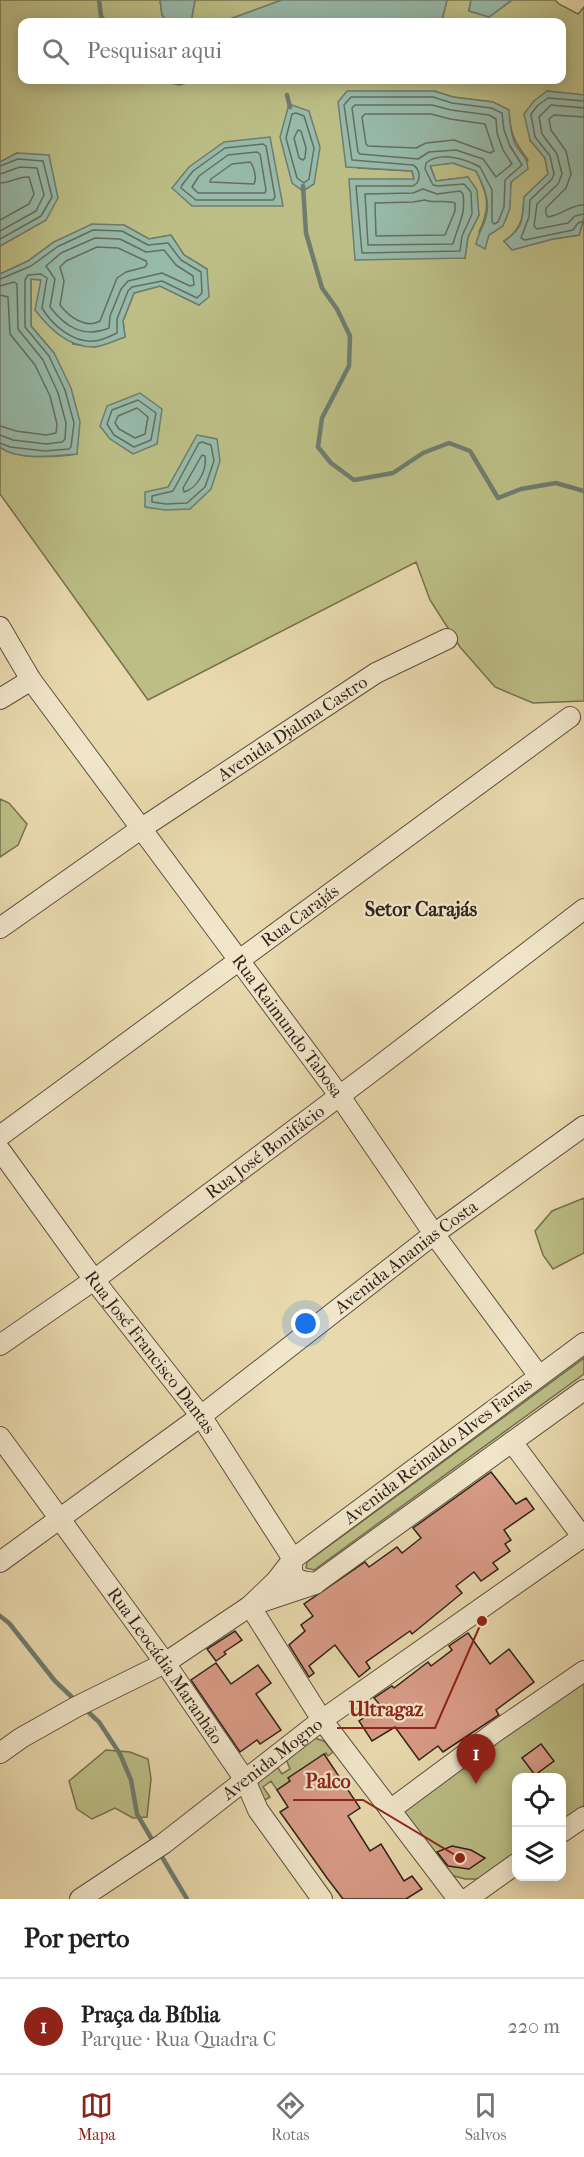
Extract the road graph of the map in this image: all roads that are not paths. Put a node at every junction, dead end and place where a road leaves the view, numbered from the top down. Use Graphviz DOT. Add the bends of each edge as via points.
graph roads {
  1 [pos="0,627"];
  2 [pos="447,639"];
  3 [pos="31,680"];
  4 [pos="0,699"];
  5 [pos="570,717"];
  6 [pos="142,828"];
  7 [pos="584,909"];
  8 [pos="0,928"];
  9 [pos="239,960"];
  10 [pos="339,1095"];
  11 [pos="584,1126"];
  12 [pos="0,1136"];
  13 [pos="0,1150"];
  14 [pos="434,1234"];
  15 [pos="94,1280"];
  16 [pos="584,1343"];
  17 [pos="0,1345"];
  18 [pos="539,1376"];
  19 [pos="584,1390"];
  20 [pos="201,1416"];
  21 [pos="0,1437"];
  22 [pos="512,1442"];
  23 [pos="60,1518"];
  24 [pos="584,1537"];
  25 [pos="293,1559"];
  26 [pos="0,1562"];
  27 [pos="316,1583"];
  28 [pos="250,1606"];
  29 [pos="165,1663"];
  30 [pos="584,1671"];
  31 [pos="322,1720"];
  32 [pos="0,1753"];
  33 [pos="245,1780"];
  34 [pos="390,1810"];
  35 [pos="584,1817"];
  36 [pos="566,1829"];
  37 [pos="512,1867"];
  38 [pos="80,1899"];
  39 [pos="322,1899"];
  40 [pos="458,1899"];
  41 [pos="467,1899"];
  1 -- 3 [label="street, Rua Raimundo Tabosa"];
  2 -- 6 [label="street, Avenida Djalma Castro" via="376,673"];
  3 -- 4 [label="street"];
  3 -- 6 [label="street, Rua Raimundo Tabosa"];
  5 -- 9 [label="street, Rua Carajás"];
  6 -- 8 [label="street, Avenida Djalma Castro"];
  6 -- 9 [label="street, Rua Raimundo Tabosa"];
  7 -- 10 [label="street, Rua José Bonifácio"];
  9 -- 10 [label="street, Rua Raimundo Tabosa"];
  9 -- 12 [label="street, Rua Carajás"];
  10 -- 14 [label="street, Rua Raimundo Tabosa"];
  10 -- 15 [label="street, Rua José Bonifácio"];
  11 -- 14 [label="street, Avenida Ananias Costa"];
  13 -- 15 [label="street, Rua José Francisco Dantas"];
  14 -- 18 [label="street, Rua Raimundo Tabosa"];
  14 -- 20 [label="street, Avenida Ananias Costa"];
  15 -- 17 [label="street, Rua José Bonifácio"];
  15 -- 20 [label="street, Rua José Francisco Dantas"];
  16 -- 18 [label="street, Avenida Reinaldo Alves Farias"];
  18 -- 25 [label="street, Avenida Reinaldo Alves Farias"];
  19 -- 22 [label="street, Avenida Reinaldo Alves Farias"];
  20 -- 23 [label="street, Avenida Ananias Costa"];
  20 -- 25 [label="street, Rua José Francisco Dantas"];
  21 -- 23 [label="street, Rua Leocádia Maranhão"];
  22 -- 24 [label="street"];
  22 -- 27 [label="street, Avenida Reinaldo Alves Farias"];
  23 -- 26 [label="street, Avenida Ananias Costa"];
  23 -- 29 [label="street, Rua Leocádia Maranhão"];
  24 -- 31 [label="street, Avenida Mogno"];
  25 -- 27 [label="street" via="294,1577"];
  25 -- 28 [label="street, Avenida Reinaldo Alves Farias"];
  27 -- 28 [label="street, Avenida Reinaldo Alves Farias"];
  28 -- 29 [label="street, Avenida Reinaldo Alves Farias"];
  28 -- 31 [label="street"];
  29 -- 32 [label="street, Avenida Reinaldo Alves Farias" via="84,1702"];
  29 -- 33 [label="street, Rua Leocádia Maranhão"];
  30 -- 34 [label="street"];
  31 -- 33 [label="street, Avenida Mogno"];
  31 -- 34 [label="street"];
  33 -- 38 [label="street, Avenida Mogno" via="158,1848"];
  33 -- 39 [label="street, Rua Leocádia Maranhão" via="265,1805"];
  34 -- 40 [label="street"];
  35 -- 36 [label="street"];
  37 -- 41 [label="street"];
}
